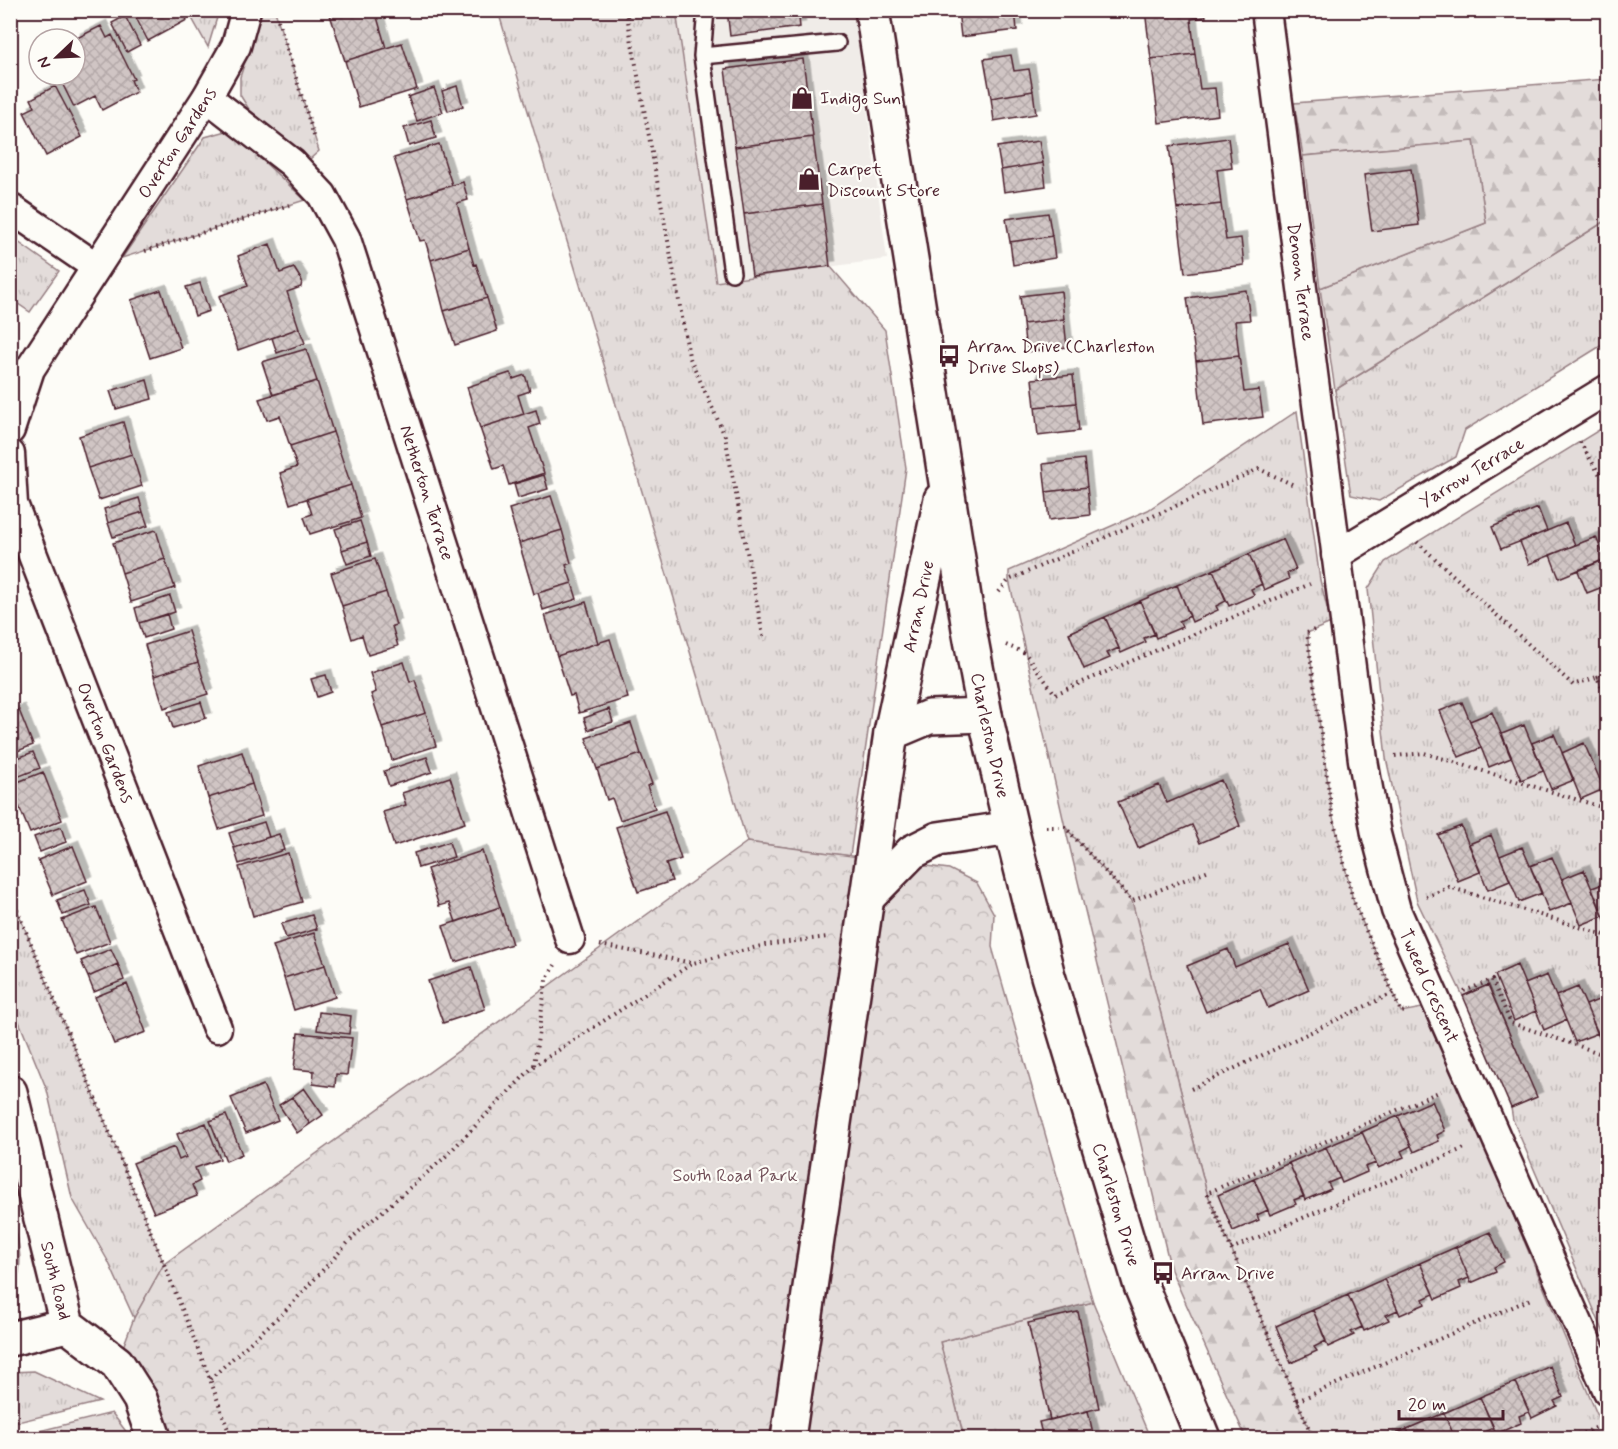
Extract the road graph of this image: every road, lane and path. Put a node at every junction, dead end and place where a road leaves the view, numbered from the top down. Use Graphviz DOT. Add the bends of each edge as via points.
graph roads {
  1 [pos="246,10"];
  2 [pos="626,10"];
  3 [pos="706,10"];
  4 [pos="872,10"];
  5 [pos="1266,10"];
  6 [pos="837,43"];
  7 [pos="702,56"];
  8 [pos="207,97"];
  9 [pos="10,208"];
  10 [pos="95,266"];
  11 [pos="732,273"];
  12 [pos="1608,389"];
  13 [pos="1564,414"];
  14 [pos="10,430"];
  15 [pos="10,454"];
  16 [pos="1608,479"];
  17 [pos="945,481"];
  18 [pos="1328,500"];
  19 [pos="1394,521"];
  20 [pos="1336,555"];
  21 [pos="969,629"];
  22 [pos="764,641"];
  23 [pos="1608,672"];
  24 [pos="1597,677"];
  25 [pos="1608,702"];
  26 [pos="985,715"];
  27 [pos="891,733"];
  28 [pos="1424,753"];
  29 [pos="1608,809"];
  30 [pos="1011,828"];
  31 [pos="1209,870"];
  32 [pos="1449,887"];
  33 [pos="10,893"];
  34 [pos="867,898"];
  35 [pos="831,936"];
  36 [pos="1608,936"];
  37 [pos="570,939"];
  38 [pos="693,963"];
  39 [pos="546,980"];
  40 [pos="1492,980"];
  41 [pos="1393,993"];
  42 [pos="217,1028"];
  43 [pos="1608,1056"];
  44 [pos="534,1066"];
  45 [pos="1470,1078"];
  46 [pos="1191,1089"];
  47 [pos="10,1092"];
  48 [pos="1495,1136"];
  49 [pos="1231,1249"];
  50 [pos="1562,1285"];
  51 [pos="67,1325"];
  52 [pos="10,1339"];
  53 [pos="210,1379"];
  54 [pos="1608,1391"];
  55 [pos="1297,1401"];
  56 [pos="10,1423"];
  57 [pos="1608,1423"];
  58 [pos="19,1438"];
  59 [pos="154,1438"];
  60 [pos="231,1438"];
  61 [pos="788,1438"];
  62 [pos="1203,1438"];
  63 [pos="1313,1438"];
  64 [pos="1572,1438"];
  1 -- 8 [label="street, Overton Gardens" via="236,46"];
  2 -- 22 [label="path" via="689,356 725,436"];
  3 -- 7 [label="lane"];
  4 -- 17 [label="street, Charleston Drive"];
  5 -- 18 [label="street, Denoon Terrace"];
  6 -- 7 [label="lane"];
  7 -- 11 [label="lane"];
  8 -- 10 [label="street, Overton Gardens"];
  8 -- 37 [label="street, Netherton Terrace" via="292,163 322,195 346,239"];
  9 -- 10 [label="street"];
  10 -- 14 [label="street, Overton Gardens" via="30,369"];
  12 -- 13 [label="street, Yarrow Terrace"];
  13 -- 16 [label="path" via="1600,475"];
  13 -- 19 [label="street, Yarrow Terrace"];
  15 -- 42 [label="street, Overton Gardens" via="13,504"];
  17 -- 21 [label="street, Charleston Drive"];
  17 -- 27 [label="street, Arran Drive"];
  18 -- 20 [label="street, Denoon Terrace"];
  18 -- 21 [label="path" via="1259,469 1009,580"];
  19 -- 20 [label="street, Yarrow Terrace"];
  19 -- 24 [label="path" via="1573,685"];
  20 -- 21 [label="path" via="1320,580 1055,694 1025,653"];
  20 -- 45 [label="street, Tweed Crescent" via="1376,834 1396,910"];
  21 -- 26 [label="street, Charleston Drive"];
  23 -- 24 [label="path"];
  24 -- 25 [label="path"];
  26 -- 27 [label="street" via="929,717"];
  26 -- 30 [label="street, Charleston Drive"];
  27 -- 34 [label="street, Arran Drive"];
  28 -- 29 [label="path"];
  30 -- 31 [label="path" via="1065,827 1132,902"];
  30 -- 34 [label="street" via="929,843 912,852"];
  30 -- 62 [label="street, Charleston Drive" via="1048,976 1141,1286"];
  32 -- 36 [label="path"];
  33 -- 53 [label="path"];
  34 -- 61 [label="street, Arran Drive"];
  35 -- 38 [label="path" via="765,945"];
  37 -- 38 [label="path"];
  38 -- 44 [label="path"];
  39 -- 44 [label="path"];
  40 -- 43 [label="path" via="1511,1023"];
  41 -- 46 [label="path"];
  44 -- 53 [label="path" via="443,1159 356,1235 287,1309"];
  45 -- 48 [label="street, Tweed Crescent"];
  45 -- 49 [label="path" via="1207,1193"];
  47 -- 51 [label="street, South Road"];
  48 -- 49 [label="path"];
  48 -- 50 [label="street, Tweed Crescent"];
  49 -- 55 [label="path"];
  50 -- 54 [label="street, Tweed Crescent"];
  50 -- 55 [label="path"];
  51 -- 52 [label="street"];
  51 -- 59 [label="street, South Road" via="117,1363 140,1399"];
  53 -- 60 [label="path"];
  55 -- 63 [label="path"];
  56 -- 58 [label="path"];
  57 -- 64 [label="path"];
}
